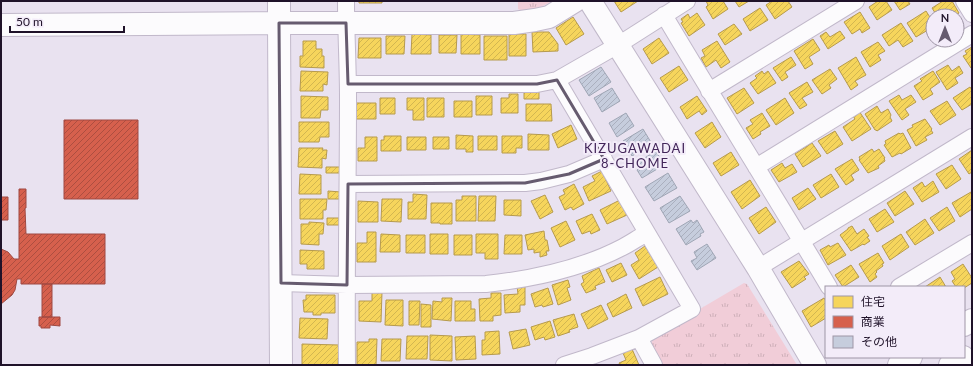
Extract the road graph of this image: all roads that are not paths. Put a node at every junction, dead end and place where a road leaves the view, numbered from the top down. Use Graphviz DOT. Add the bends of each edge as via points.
graph roads {
  1 [pos="279,1"];
  2 [pos="346,1"];
  3 [pos="575,1"];
  4 [pos="590,1"];
  5 [pos="687,1"];
  6 [pos="856,1"];
  7 [pos="964,1"];
  8 [pos="972,14"];
  9 [pos="664,15"];
  10 [pos="279,23"];
  11 [pos="346,23"];
  12 [pos="1,25"];
  13 [pos="972,34"];
  14 [pos="618,45"];
  15 [pos="556,80"];
  16 [pos="348,84"];
  17 [pos="709,91"];
  18 [pos="972,137"];
  19 [pos="604,159"];
  20 [pos="756,167"];
  21 [pos="348,184"];
  22 [pos="647,232"];
  23 [pos="802,242"];
  24 [pos="972,243"];
  25 [pos="758,268"];
  26 [pos="281,283"];
  27 [pos="346,285"];
  28 [pos="828,286"];
  29 [pos="900,286"];
  30 [pos="639,338"];
  31 [pos="909,358"];
  32 [pos="961,358"];
  33 [pos="281,365"];
  34 [pos="347,365"];
  35 [pos="564,365"];
  36 [pos="654,365"];
  37 [pos="815,365"];
  38 [pos="898,365"];
  39 [pos="950,365"];
  1 -- 10 [label="street"];
  2 -- 11 [label="street"];
  3 -- 11 [label="street" via="549,16 514,23"];
  4 -- 14 [label="street"];
  5 -- 9 [label="street"];
  6 -- 17 [label="street"];
  7 -- 8 [label="street"];
  9 -- 14 [label="street"];
  9 -- 17 [label="street"];
  10 -- 11 [label="street"];
  10 -- 12 [label="street"];
  10 -- 26 [label="street"];
  11 -- 16 [label="street"];
  13 -- 20 [label="street"];
  14 -- 15 [label="street"];
  14 -- 25 [label="street"];
  15 -- 16 [label="street" via="536,84"];
  15 -- 19 [label="street"];
  16 -- 21 [label="street"];
  17 -- 20 [label="street"];
  18 -- 23 [label="street"];
  19 -- 21 [label="street" via="556,178 525,183"];
  19 -- 22 [label="street"];
  20 -- 23 [label="street"];
  21 -- 27 [label="street"];
  22 -- 27 [label="street" via="624,247 601,257 532,278 486,284"];
  22 -- 30 [label="street" via="692,309"];
  23 -- 25 [label="street"];
  23 -- 28 [label="street"];
  24 -- 29 [label="street"];
  25 -- 37 [label="street"];
  26 -- 27 [label="street"];
  26 -- 33 [label="street"];
  27 -- 34 [label="street"];
  30 -- 35 [label="street"];
  30 -- 36 [label="street"];
  31 -- 38 [label="street"];
  32 -- 39 [label="street"];
}
